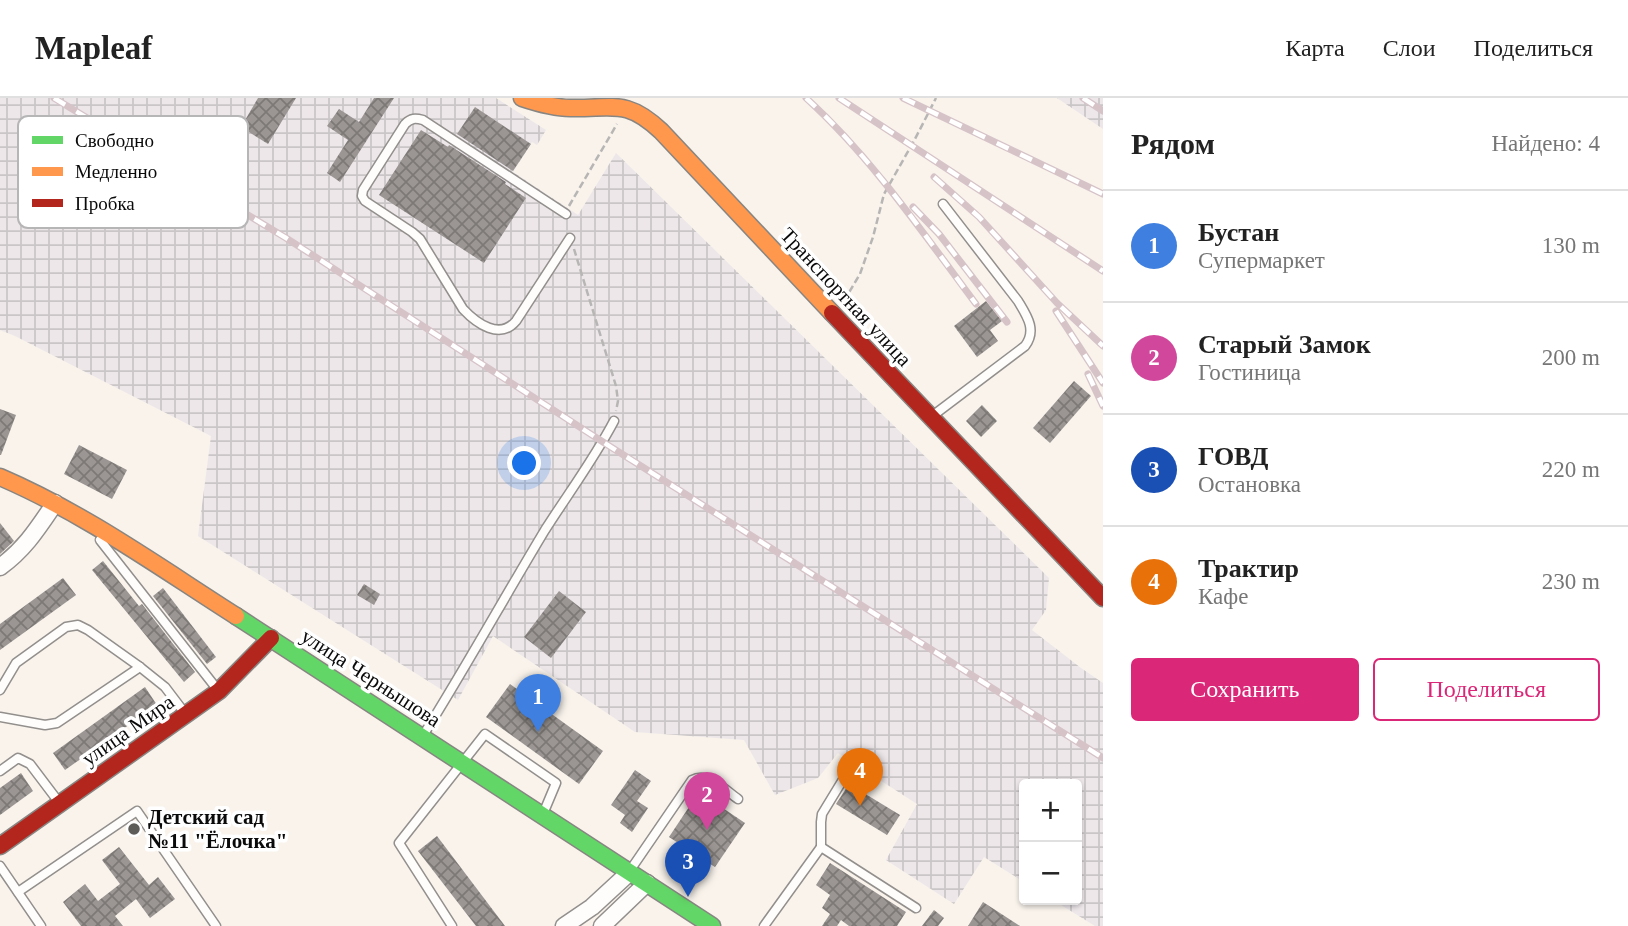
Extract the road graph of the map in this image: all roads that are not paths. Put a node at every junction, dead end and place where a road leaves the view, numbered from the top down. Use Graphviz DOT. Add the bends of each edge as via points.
graph roads {
  1 [pos="522,98"];
  2 [pos="943,204"];
  3 [pos="566,214"];
  4 [pos="570,238"];
  5 [pos="930,418"];
  6 [pos="614,421"];
  7 [pos="0,477"];
  8 [pos="55,503"];
  9 [pos="83,519"];
  10 [pos="0,567"];
  11 [pos="1103,598"];
  12 [pos="271,638"];
  13 [pos="140,667"];
  14 [pos="0,690"];
  15 [pos="219,691"];
  16 [pos="186,715"];
  17 [pos="0,717"];
  18 [pos="422,736"];
  19 [pos="462,763"];
  20 [pos="0,771"];
  21 [pos="847,773"];
  22 [pos="738,799"];
  23 [pos="60,804"];
  24 [pos="542,815"];
  25 [pos="0,846"];
  26 [pos="821,847"];
  27 [pos="0,866"];
  28 [pos="630,872"];
  29 [pos="647,883"];
  30 [pos="18,892"];
  31 [pos="916,908"];
  32 [pos="41,926"];
  33 [pos="216,926"];
  34 [pos="452,926"];
  35 [pos="564,926"];
  36 [pos="601,926"];
  37 [pos="712,926"];
  38 [pos="764,926"];
  1 -- 5 [label="street, Транспортная улица" via="553,107 604,106 639,113"];
  2 -- 5 [label="lane" via="1018,300 1032,330 1025,346"];
  3 -- 4 [label="lane" via="417,118 405,124 362,196 420,239 463,309 493,330 507,329 516,321"];
  5 -- 11 [label="street, Транспортная улица"];
  6 -- 18 [label="lane"];
  7 -- 8 [label="street, улица Чернышова"];
  8 -- 9 [label="street, улица Чернышова"];
  8 -- 10 [label="street" via="28,542"];
  9 -- 12 [label="street, улица Чернышова"];
  9 -- 15 [label="lane"];
  12 -- 15 [label="street, улица Мира"];
  12 -- 18 [label="street, улица Чернышова"];
  13 -- 14 [label="lane" via="88,630 66,626 16,663"];
  13 -- 16 [label="lane" via="165,687"];
  13 -- 17 [label="lane" via="57,723"];
  15 -- 16 [label="street, улица Мира"];
  16 -- 23 [label="street, улица Мира"];
  18 -- 19 [label="street, улица Чернышова"];
  19 -- 24 [label="street, улица Чернышова"];
  19 -- 24 [label="lane" via="485,734 556,783"];
  19 -- 34 [label="lane" via="399,843"];
  20 -- 23 [label="lane" via="18,758 30,764"];
  21 -- 26 [label="lane" via="822,814"];
  22 -- 28 [label="lane" via="706,777 692,780"];
  23 -- 25 [label="street, улица Мира"];
  24 -- 28 [label="street, улица Чернышова"];
  26 -- 31 [label="lane"];
  26 -- 38 [label="lane"];
  27 -- 30 [label="lane"];
  28 -- 29 [label="street, улица Чернышова"];
  28 -- 35 [label="street"];
  29 -- 36 [label="street"];
  29 -- 37 [label="street, улица Чернышова"];
  30 -- 32 [label="lane"];
  30 -- 33 [label="lane" via="137,811"];
}
